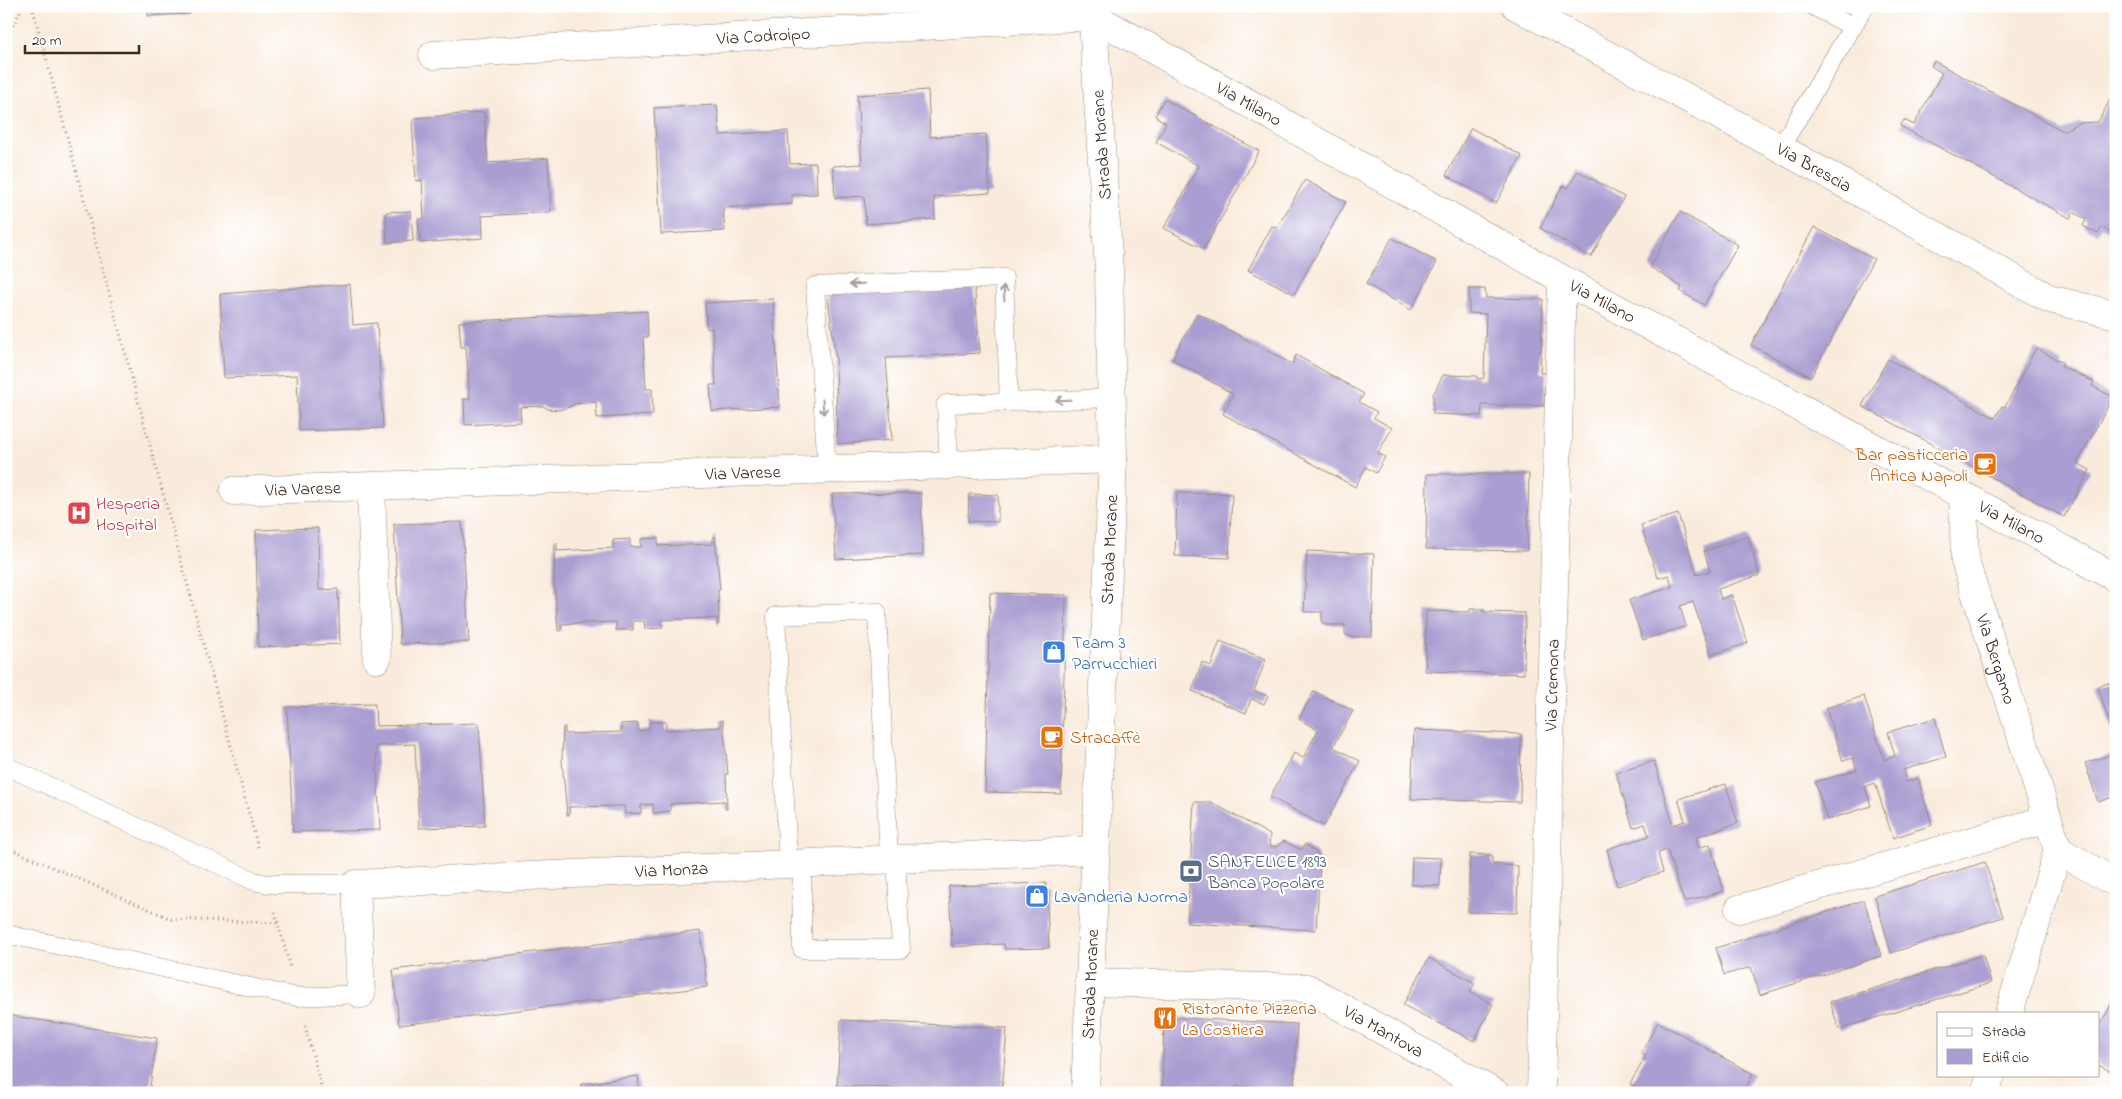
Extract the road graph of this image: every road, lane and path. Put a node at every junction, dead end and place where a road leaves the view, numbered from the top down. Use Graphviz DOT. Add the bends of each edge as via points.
graph roads {
  1 [pos="22,6"];
  2 [pos="32,6"];
  3 [pos="1516,6"];
  4 [pos="1813,6"];
  5 [pos="1865,6"];
  6 [pos="1093,11"];
  7 [pos="1852,27"];
  8 [pos="6,39"];
  9 [pos="433,55"];
  10 [pos="1780,148"];
  11 [pos="1562,279"];
  12 [pos="2116,315"];
  13 [pos="1112,398"];
  14 [pos="1009,402"];
  15 [pos="1113,458"];
  16 [pos="949,465"];
  17 [pos="827,469"];
  18 [pos="371,487"];
  19 [pos="234,491"];
  20 [pos="1962,496"];
  21 [pos="2116,578"];
  22 [pos="377,658"];
  23 [pos="6,766"];
  24 [pos="2048,819"];
  25 [pos="6,847"];
  26 [pos="1096,850"];
  27 [pos="2058,850"];
  28 [pos="893,859"];
  29 [pos="795,864"];
  30 [pos="2116,883"];
  31 [pos="268,884"];
  32 [pos="356,884"];
  33 [pos="1740,909"];
  34 [pos="278,923"];
  35 [pos="6,934"];
  36 [pos="1089,982"];
  37 [pos="361,994"];
  38 [pos="297,997"];
  39 [pos="2009,1012"];
  40 [pos="1991,1076"];
  41 [pos="323,1093"];
  42 [pos="1085,1093"];
  43 [pos="1495,1093"];
  44 [pos="1541,1093"];
  45 [pos="1985,1093"];
  1 -- 8 [label="path"];
  2 -- 31 [label="path"];
  3 -- 10 [label="street, Via Brescia"];
  4 -- 7 [label="lane"];
  5 -- 7 [label="lane"];
  6 -- 9 [label="street, Via Codroipo"];
  6 -- 11 [label="street, Via Milano"];
  6 -- 13 [label="street, Strada Morane" via="1110,270"];
  7 -- 10 [label="lane"];
  10 -- 12 [label="street, Via Brescia" via="2050,299"];
  11 -- 20 [label="street, Via Milano"];
  11 -- 44 [label="street, Via Cremona"];
  13 -- 14 [label="lane, one-way"];
  13 -- 15 [label="street, Strada Morane"];
  14 -- 16 [label="lane" via="946,404"];
  14 -- 17 [label="lane, one-way" via="1004,278 815,286"];
  15 -- 16 [label="street, Via Varese"];
  15 -- 26 [label="street, Strada Morane"];
  16 -- 17 [label="street, Via Varese"];
  17 -- 18 [label="street, Via Varese"];
  18 -- 19 [label="street, Via Varese"];
  18 -- 22 [label="street"];
  20 -- 21 [label="street, Via Milano"];
  20 -- 24 [label="street, Via Bergamo" via="1965,561"];
  23 -- 31 [label="lane" via="228,870"];
  24 -- 27 [label="street, Via Bergamo"];
  24 -- 33 [label="street"];
  25 -- 34 [label="path" via="171,919"];
  26 -- 28 [label="street, Via Monza"];
  26 -- 36 [label="street, Strada Morane"];
  27 -- 30 [label="street"];
  27 -- 39 [label="street"];
  28 -- 29 [label="street, Via Monza"];
  28 -- 29 [label="lane" via="901,949 802,949"];
  28 -- 29 [label="lane" via="877,612 776,616"];
  29 -- 32 [label="street, Via Monza"];
  31 -- 32 [label="lane"];
  31 -- 34 [label="path"];
  32 -- 37 [label="street"];
  34 -- 38 [label="path"];
  35 -- 38 [label="lane"];
  36 -- 42 [label="street, Strada Morane"];
  36 -- 43 [label="street, Via Mantova" via="1307,988"];
  37 -- 38 [label="lane"];
  38 -- 41 [label="path"];
  40 -- 45 [label="street"];
}
